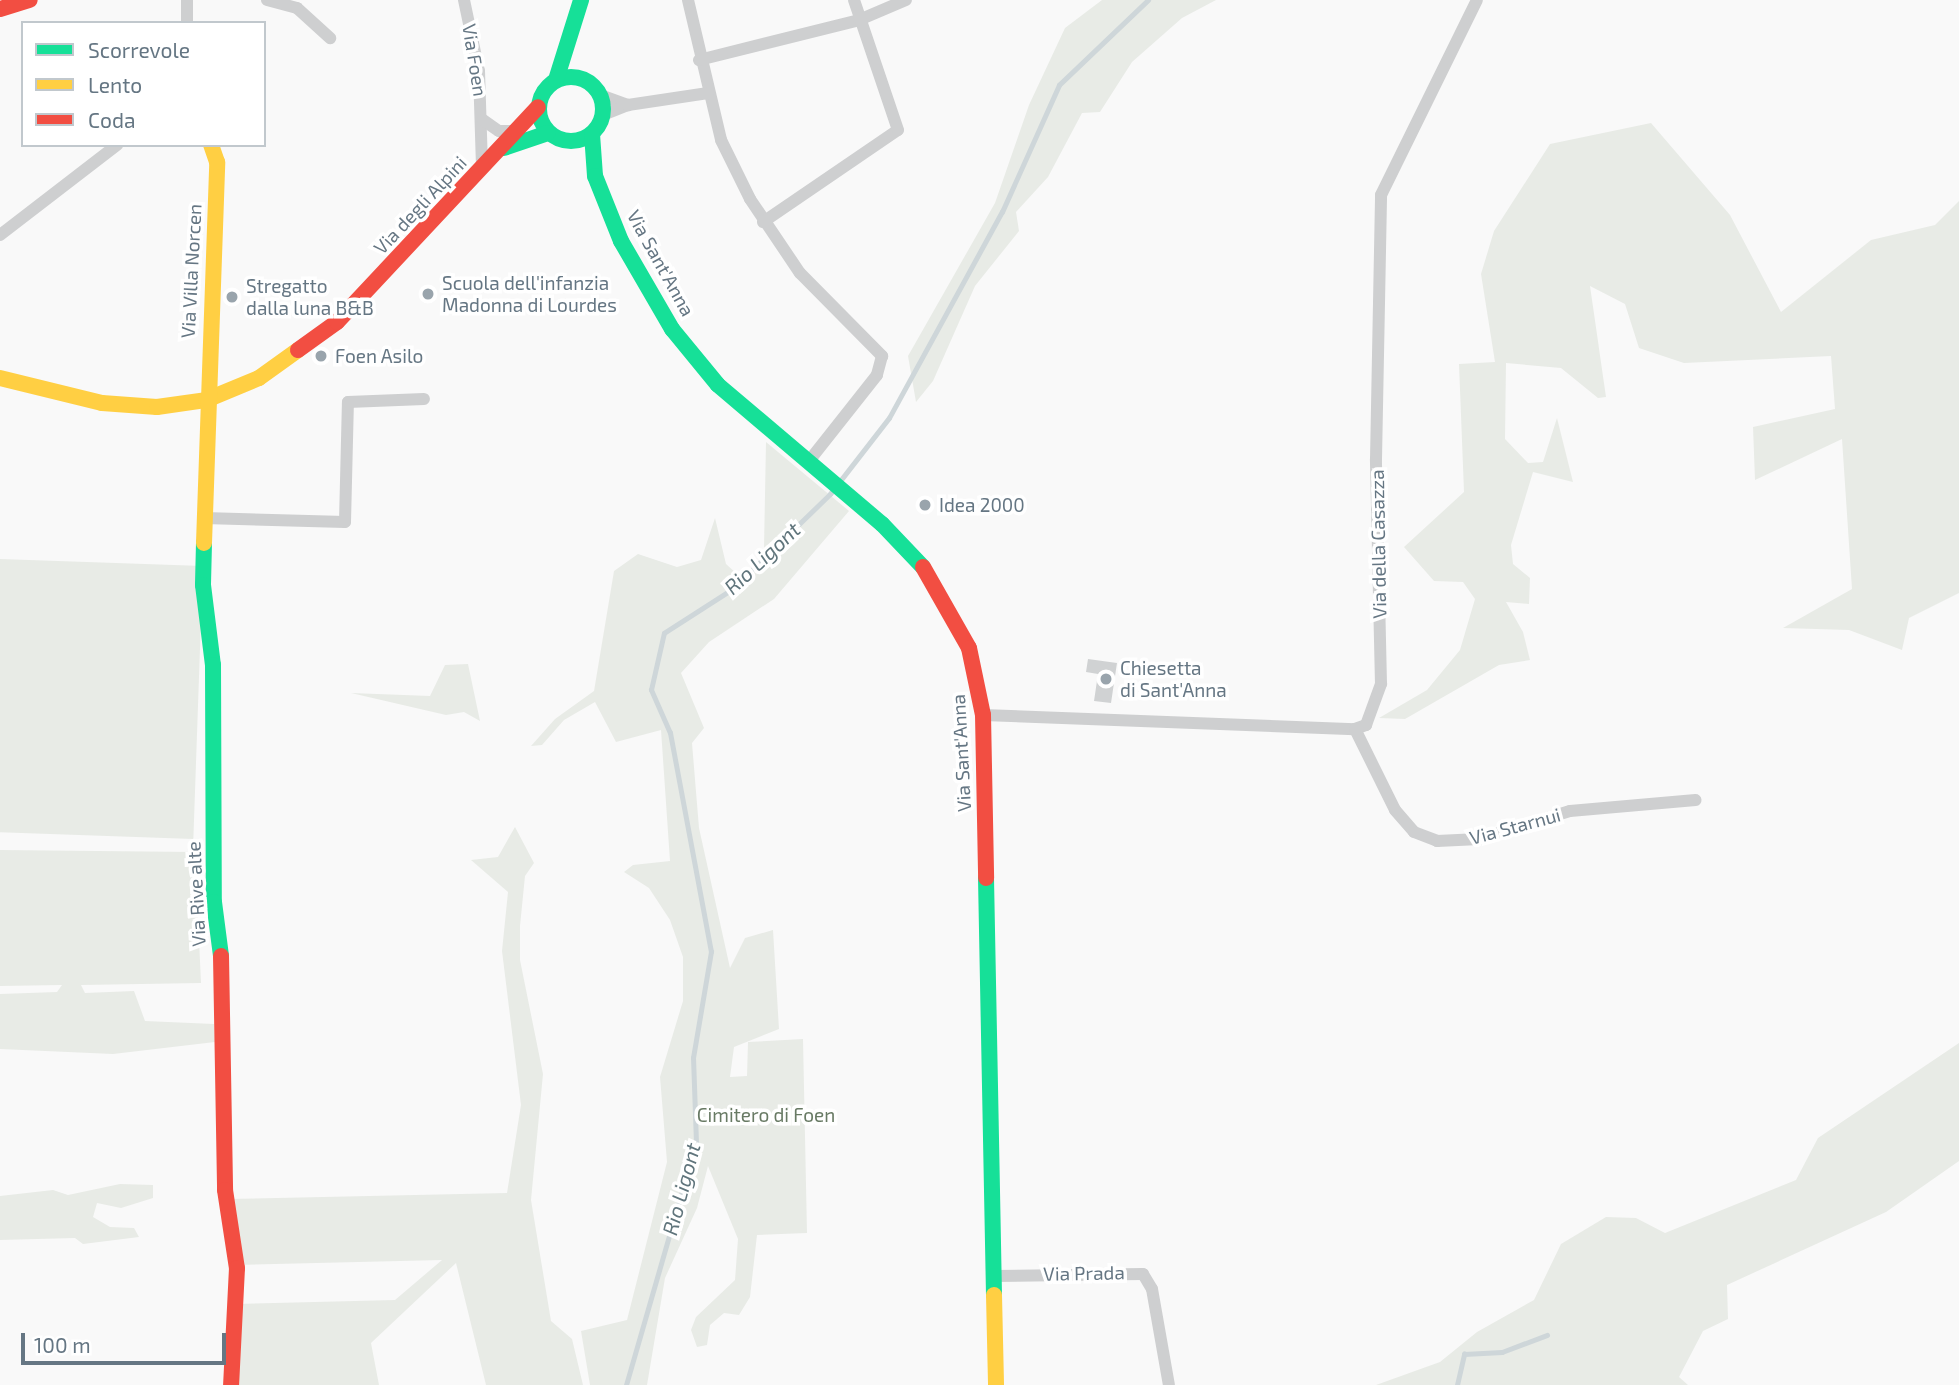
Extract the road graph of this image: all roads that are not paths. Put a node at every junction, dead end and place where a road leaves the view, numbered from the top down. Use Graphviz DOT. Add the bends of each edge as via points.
graph roads {
  1 [pos="30,0"];
  2 [pos="187,0"];
  3 [pos="267,0"];
  4 [pos="464,0"];
  5 [pos="581,0"];
  6 [pos="688,0"];
  7 [pos="853,0"];
  8 [pos="906,0"];
  9 [pos="1477,0"];
  10 [pos="0,9"];
  11 [pos="859,20"];
  12 [pos="187,21"];
  13 [pos="330,38"];
  14 [pos="572,41"];
  15 [pos="699,60"];
  16 [pos="579,78"];
  17 [pos="556,80"];
  18 [pos="708,93"];
  19 [pos="600,95"];
  20 [pos="628,105"];
  21 [pos="538,107"];
  22 [pos="603,115"];
  23 [pos="483,120"];
  24 [pos="516,131"];
  25 [pos="548,133"];
  26 [pos="592,134"];
  27 [pos="567,142"];
  28 [pos="114,147"];
  29 [pos="212,147"];
  30 [pos="493,156"];
  31 [pos="482,169"];
  32 [pos="595,176"];
  33 [pos="763,222"];
  34 [pos="0,235"];
  35 [pos="0,378"];
  36 [pos="424,399"];
  37 [pos="206,400"];
  38 [pos="809,461"];
  39 [pos="204,518"];
  40 [pos="983,715"];
  41 [pos="1355,729"];
  42 [pos="1696,800"];
  43 [pos="994,1276"];
  44 [pos="231,1385"];
  45 [pos="996,1385"];
  46 [pos="1169,1385"];
  1 -- 10 [label="main road"];
  2 -- 12 [label="street"];
  3 -- 13 [label="street" via="297,8"];
  4 -- 23 [label="street, Via Foen"];
  5 -- 14 [label="main road"];
  6 -- 15 [label="street"];
  7 -- 11 [label="street"];
  8 -- 11 [label="street"];
  9 -- 41 [label="street, Via della Casazza" via="1381,195 1376,459 1381,684 1366,725"];
  11 -- 15 [label="street"];
  11 -- 33 [label="street" via="898,130"];
  14 -- 16 [label="main road"];
  14 -- 17 [label="main road"];
  15 -- 18 [label="street"];
  16 -- 17 [label="main road"];
  16 -- 19 [label="main road"];
  17 -- 21 [label="main road"];
  18 -- 20 [label="street"];
  18 -- 33 [label="street" via="721,140"];
  19 -- 20 [label="street"];
  19 -- 22 [label="main road"];
  20 -- 22 [label="street"];
  21 -- 24 [label="main road, Via degli Alpini"];
  21 -- 25 [label="main road"];
  22 -- 26 [label="main road"];
  23 -- 24 [label="street, Via Foen" via="499,131"];
  23 -- 31 [label="street, Via Foen"];
  24 -- 30 [label="main road, Via degli Alpini"];
  25 -- 27 [label="main road"];
  25 -- 30 [label="main road, Via degli Alpini" via="515,141"];
  26 -- 27 [label="main road"];
  26 -- 32 [label="main road, Via Sant'Anna"];
  27 -- 32 [label="main road, Via Sant'Anna"];
  28 -- 34 [label="street"];
  29 -- 37 [label="main road, Via Villa Norcen" via="217,162"];
  30 -- 31 [label="main road, Via degli Alpini"];
  31 -- 37 [label="main road, Via degli Alpini" via="337,323 281,365"];
  32 -- 38 [label="main road, Via Sant'Anna" via="621,241 672,329 718,385"];
  33 -- 38 [label="street" via="819,295 882,356 881,370"];
  35 -- 37 [label="main road, Via degli Alpini" via="113,404 158,407"];
  36 -- 39 [label="street" via="348,402 345,522"];
  37 -- 39 [label="main road, Via Rive alte"];
  38 -- 40 [label="main road, Via Sant'Anna" via="851,496 935,585 969,648"];
  39 -- 44 [label="main road, Via Rive alte" via="203,585 213,665 214,902 225,993 225,1191 237,1268"];
  40 -- 41 [label="street"];
  40 -- 43 [label="main road, Via Sant'Anna"];
  41 -- 42 [label="street, Via Starnui" via="1395,810 1413,832 1437,841 1479,839 1570,811"];
  43 -- 45 [label="main road, Via Sant'Anna"];
  43 -- 46 [label="street, Via Prada" via="1121,1270 1143,1274 1153,1289"];
}
